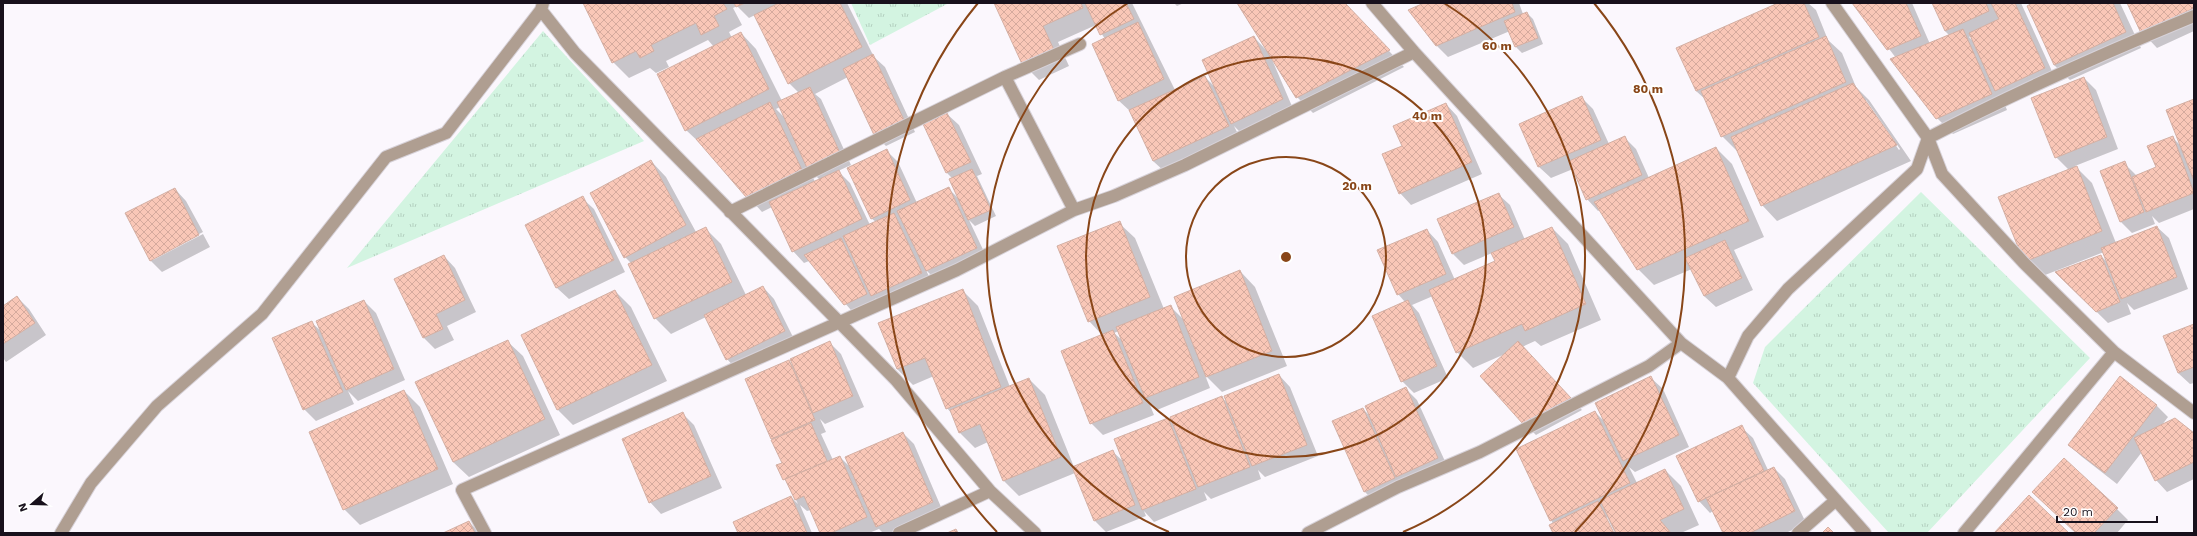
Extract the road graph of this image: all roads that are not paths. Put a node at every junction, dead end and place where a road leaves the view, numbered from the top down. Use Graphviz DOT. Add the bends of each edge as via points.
graph roads {
  1 [pos="1372,3"];
  2 [pos="1832,3"];
  3 [pos="542,6"];
  4 [pos="2194,16"];
  5 [pos="1080,44"];
  6 [pos="1414,52"];
  7 [pos="1004,77"];
  8 [pos="1928,138"];
  9 [pos="1074,210"];
  10 [pos="730,212"];
  11 [pos="837,322"];
  12 [pos="1681,343"];
  13 [pos="2114,352"];
  14 [pos="1728,378"];
  15 [pos="2194,413"];
  16 [pos="990,491"];
  17 [pos="1836,500"];
  18 [pos="61,533"];
  19 [pos="485,533"];
  20 [pos="900,533"];
  21 [pos="1035,533"];
  22 [pos="1308,533"];
  23 [pos="1798,533"];
  24 [pos="1865,533"];
  25 [pos="1964,533"];
  1 -- 6 [label="street"];
  2 -- 8 [label="street"];
  3 -- 10 [label="street" via="575,53"];
  3 -- 18 [label="street" via="446,133 386,157 262,314 152,412 91,483"];
  4 -- 8 [label="street" via="2128,43 1969,116"];
  5 -- 7 [label="street"];
  6 -- 9 [label="street" via="1185,165 1114,196"];
  6 -- 12 [label="street"];
  7 -- 9 [label="street"];
  7 -- 10 [label="street"];
  8 -- 13 [label="street" via="1942,174 2024,263"];
  8 -- 14 [label="street" via="1917,168 1788,289 1748,336"];
  9 -- 11 [label="street" via="957,270"];
  10 -- 11 [label="street"];
  11 -- 16 [label="street" via="896,380"];
  11 -- 19 [label="street" via="462,490"];
  12 -- 14 [label="street"];
  12 -- 22 [label="street" via="1649,366 1480,452 1398,487"];
  13 -- 15 [label="street"];
  13 -- 25 [label="street"];
  14 -- 17 [label="street"];
  16 -- 20 [label="street"];
  16 -- 21 [label="street"];
  17 -- 23 [label="street"];
  17 -- 24 [label="street"];
}
